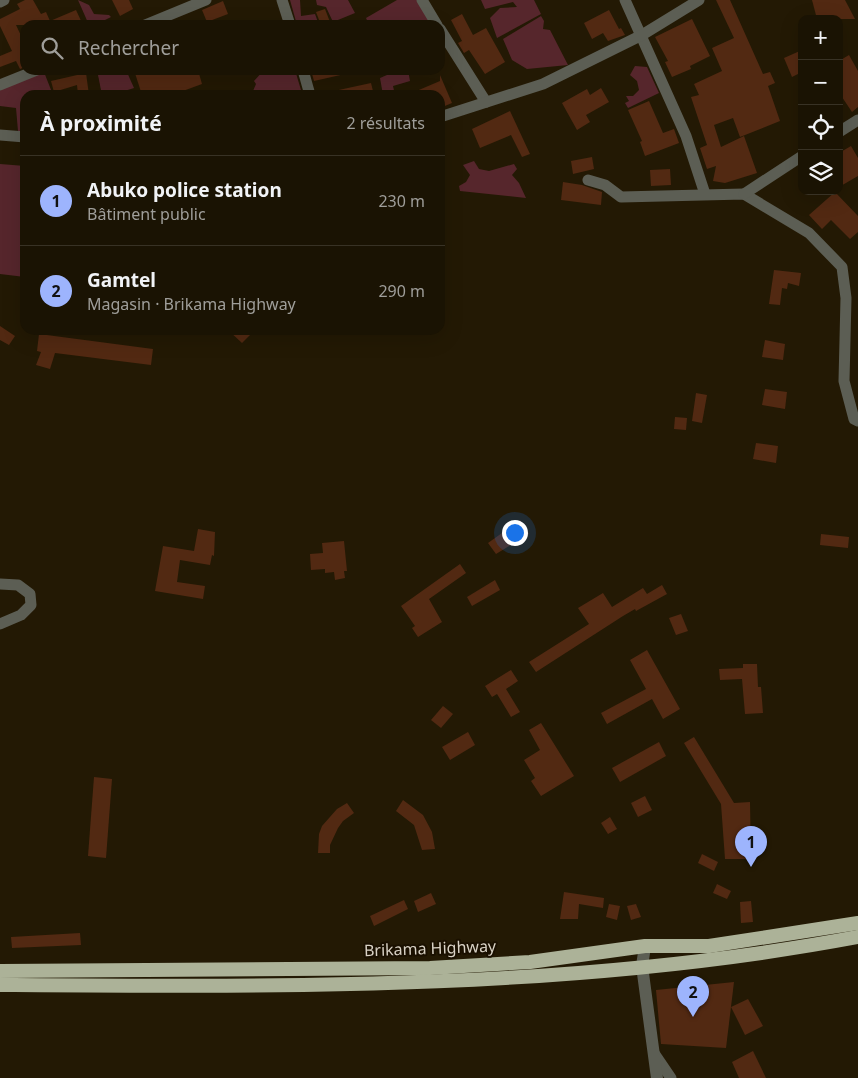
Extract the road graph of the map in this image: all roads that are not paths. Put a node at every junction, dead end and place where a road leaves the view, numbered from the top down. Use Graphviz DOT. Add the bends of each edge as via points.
graph roads {
  1 [pos="4,0"];
  2 [pos="206,0"];
  3 [pos="282,0"];
  4 [pos="422,0"];
  5 [pos="625,0"];
  6 [pos="699,0"];
  7 [pos="0,2"];
  8 [pos="158,20"];
  9 [pos="288,20"];
  10 [pos="435,20"];
  11 [pos="642,35"];
  12 [pos="445,37"];
  13 [pos="25,75"];
  14 [pos="304,75"];
  15 [pos="0,85"];
  16 [pos="309,90"];
  17 [pos="486,102"];
  18 [pos="445,115"];
  19 [pos="858,120"];
  20 [pos="843,129"];
  21 [pos="0,135"];
  22 [pos="20,137"];
  23 [pos="798,159"];
  24 [pos="588,180"];
  25 [pos="705,194"];
  26 [pos="744,194"];
  27 [pos="858,421"];
  28 [pos="0,584"];
  29 [pos="0,624"];
  30 [pos="858,923"];
  31 [pos="858,937"];
  32 [pos="645,946"];
  33 [pos="642,966"];
  34 [pos="0,971"];
  35 [pos="0,986"];
  36 [pos="654,1053"];
  37 [pos="657,1078"];
  38 [pos="671,1078"];
  1 -- 7 [label="street"];
  2 -- 8 [label="street"];
  3 -- 9 [label="street"];
  4 -- 10 [label="street"];
  5 -- 11 [label="street"];
  6 -- 11 [label="street"];
  11 -- 17 [label="street" via="544,84"];
  11 -- 25 [label="street" via="686,136"];
  12 -- 17 [label="street"];
  13 -- 15 [label="street"];
  14 -- 16 [label="street"];
  17 -- 18 [label="street"];
  19 -- 20 [label="street"];
  21 -- 22 [label="street"];
  23 -- 26 [label="street"];
  24 -- 25 [label="street" via="605,185 621,197"];
  25 -- 26 [label="street"];
  26 -- 27 [label="street" via="809,233 842,267 846,298 844,381 854,419"];
  28 -- 29 [label="street" via="18,585 30,594 31,605 21,615"];
  30 -- 32 [label="highway, Brikama Highway" via="709,946"];
  31 -- 33 [label="highway, Brikama Highway" via="769,952"];
  32 -- 33 [label="street"];
  32 -- 34 [label="highway, Brikama Highway" via="530,962 430,968"];
  33 -- 35 [label="highway, Brikama Highway" via="413,983 212,987"];
  33 -- 36 [label="street"];
  36 -- 37 [label="street"];
  36 -- 38 [label="street"];
}
